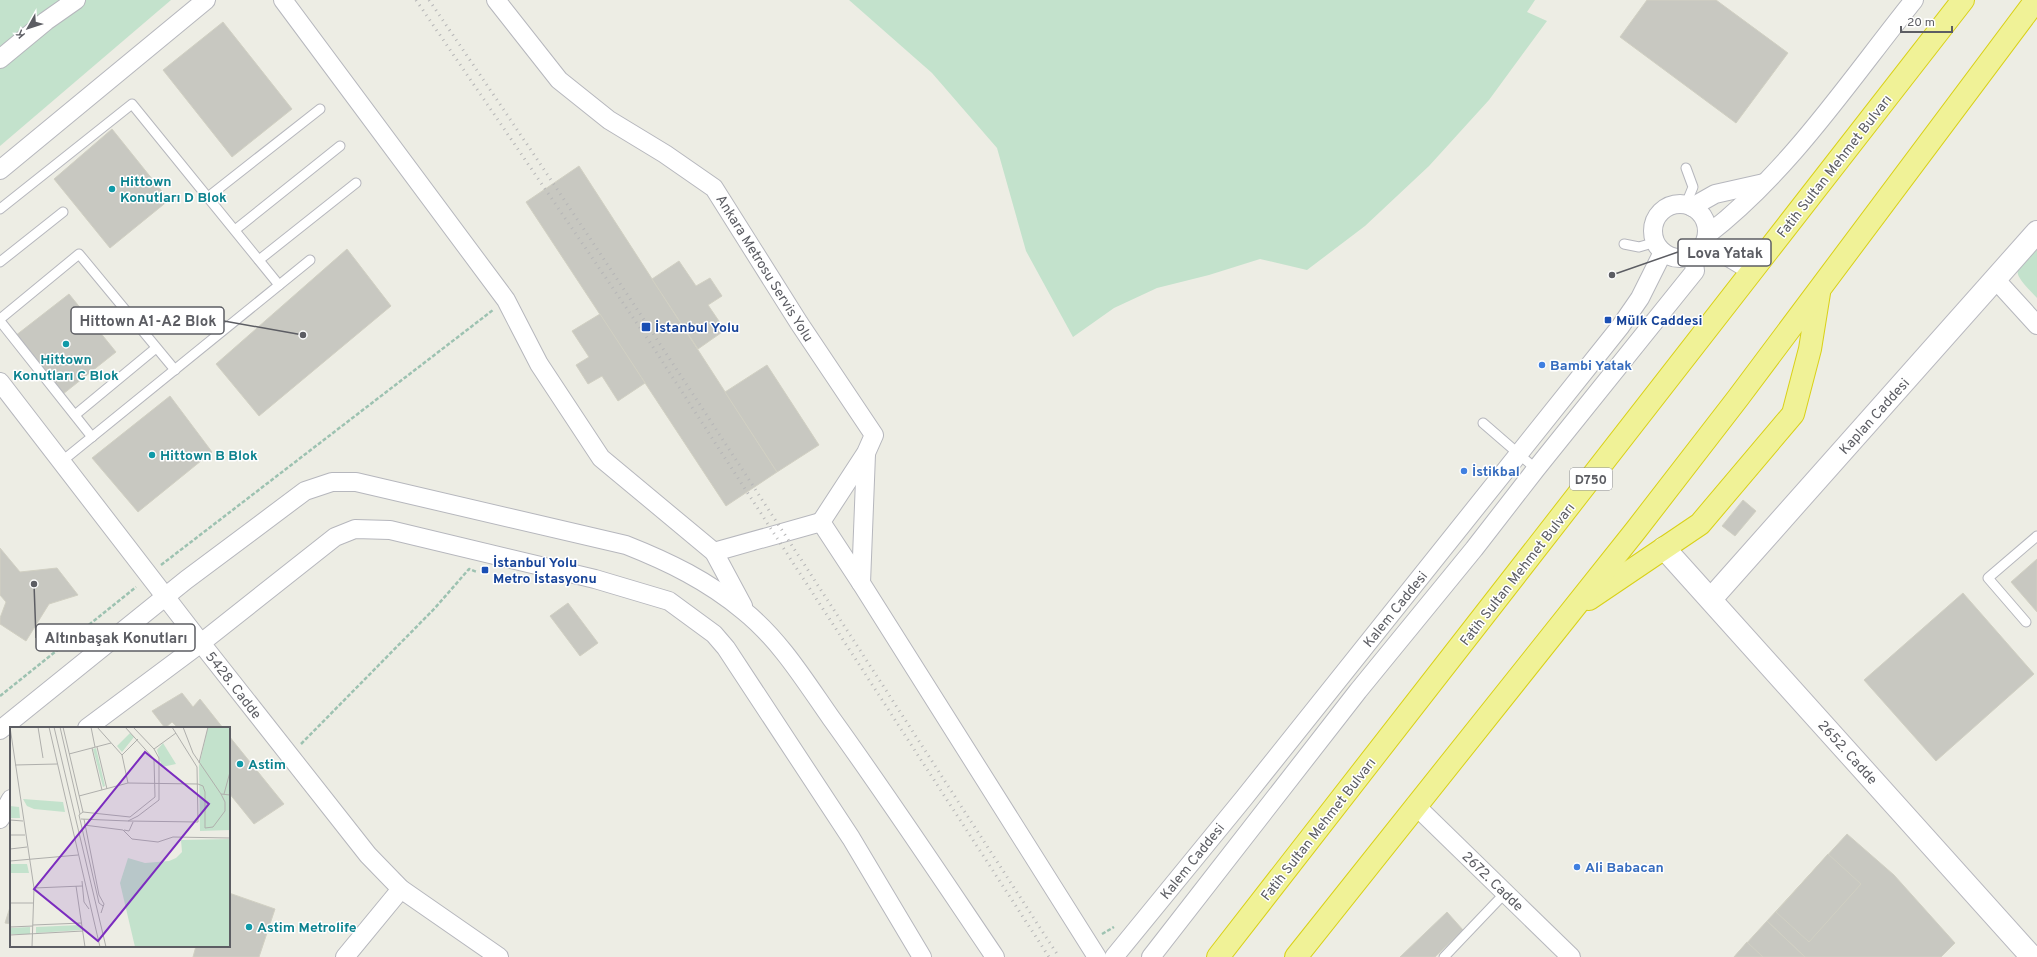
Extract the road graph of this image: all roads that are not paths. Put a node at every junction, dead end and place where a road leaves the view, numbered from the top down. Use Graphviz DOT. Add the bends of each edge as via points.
graph roads {
  1 [pos="76,0"];
  2 [pos="206,0"];
  3 [pos="283,0"];
  4 [pos="496,0"];
  5 [pos="1914,0"];
  6 [pos="1963,0"];
  7 [pos="2036,0"];
  8 [pos="0,59"];
  9 [pos="320,109"];
  10 [pos="340,146"];
  11 [pos="1686,168"];
  12 [pos="0,170"];
  13 [pos="356,183"];
  14 [pos="1764,183"];
  15 [pos="208,198"];
  16 [pos="1689,205"];
  17 [pos="0,210"];
  18 [pos="63,212"];
  19 [pos="235,230"];
  20 [pos="2037,232"];
  21 [pos="1624,244"];
  22 [pos="1702,244"];
  23 [pos="1660,247"];
  24 [pos="259,260"];
  25 [pos="310,260"];
  26 [pos="0,262"];
  27 [pos="1752,272"];
  28 [pos="1996,280"];
  29 [pos="279,285"];
  30 [pos="1820,290"];
  31 [pos="0,320"];
  32 [pos="2037,325"];
  33 [pos="156,348"];
  34 [pos="175,370"];
  35 [pos="0,382"];
  36 [pos="75,415"];
  37 [pos="1482,423"];
  38 [pos="92,437"];
  39 [pos="866,453"];
  40 [pos="1519,454"];
  41 [pos="61,462"];
  42 [pos="1536,469"];
  43 [pos="822,522"];
  44 [pos="2037,536"];
  45 [pos="1664,548"];
  46 [pos="714,552"];
  47 [pos="861,583"];
  48 [pos="165,597"];
  49 [pos="1711,599"];
  50 [pos="1572,610"];
  51 [pos="746,612"];
  52 [pos="2026,622"];
  53 [pos="201,644"];
  54 [pos="88,727"];
  55 [pos="0,730"];
  56 [pos="10,801"];
  57 [pos="1415,805"];
  58 [pos="0,819"];
  59 [pos="401,888"];
  60 [pos="1506,892"];
  61 [pos="2033,955"];
  62 [pos="345,957"];
  63 [pos="499,957"];
  64 [pos="922,957"];
  65 [pos="995,957"];
  66 [pos="1098,957"];
  67 [pos="1114,957"];
  68 [pos="1151,957"];
  69 [pos="1218,957"];
  70 [pos="1296,957"];
  71 [pos="1444,957"];
  72 [pos="1571,957"];
  1 -- 8 [label="street"];
  2 -- 12 [label="street"];
  3 -- 46 [label="street" via="506,300 539,364 601,458"];
  4 -- 39 [label="street, Ankara Metrosu Servis Yolu" via="559,80 609,120 714,188 799,323 874,435"];
  5 -- 14 [label="street" via="1784,164"];
  6 -- 27 [label="highway, Fatih Sultan Mehmet Bulvarı / D750"];
  7 -- 30 [label="highway"];
  9 -- 15 [label="lane"];
  10 -- 19 [label="lane"];
  11 -- 16 [label="lane" via="1693,187"];
  13 -- 24 [label="lane"];
  14 -- 16 [label="street" via="1715,194"];
  14 -- 22 [label="street"];
  15 -- 17 [label="lane" via="132,104"];
  15 -- 19 [label="lane"];
  16 -- 22 [label="street" via="1704,218"];
  16 -- 23 [label="street" via="1672,205 1659,215 1654,230"];
  18 -- 26 [label="lane"];
  19 -- 24 [label="lane"];
  20 -- 28 [label="street, Kaplan Caddesi"];
  21 -- 23 [label="lane"];
  22 -- 23 [label="street" via="1677,258"];
  22 -- 27 [label="street"];
  22 -- 42 [label="street, Kalem Caddesi" via="1695,271"];
  23 -- 40 [label="street, Kalem Caddesi" via="1640,298"];
  24 -- 29 [label="lane"];
  25 -- 29 [label="lane"];
  27 -- 69 [label="highway, Fatih Sultan Mehmet Bulvarı / D750"];
  28 -- 32 [label="street"];
  28 -- 49 [label="street, Kaplan Caddesi"];
  29 -- 34 [label="lane"];
  30 -- 45 [label="highway" via="1810,349 1793,414 1700,524"];
  30 -- 50 [label="highway"];
  31 -- 33 [label="lane" via="79,254"];
  31 -- 36 [label="lane"];
  33 -- 34 [label="lane"];
  33 -- 36 [label="lane"];
  34 -- 38 [label="lane"];
  35 -- 41 [label="street, 5428. Cadde"];
  36 -- 38 [label="lane"];
  37 -- 40 [label="lane"];
  38 -- 41 [label="lane"];
  39 -- 43 [label="street"];
  39 -- 47 [label="street"];
  40 -- 42 [label="lane"];
  40 -- 67 [label="street, Kalem Caddesi"];
  41 -- 48 [label="street, 5428. Cadde"];
  42 -- 68 [label="street, Kalem Caddesi" via="1276,794"];
  43 -- 46 [label="street"];
  43 -- 47 [label="street"];
  44 -- 52 [label="lane" via="1988,578"];
  45 -- 49 [label="street, 2652. Cadde"];
  45 -- 50 [label="highway"];
  46 -- 51 [label="street"];
  47 -- 66 [label="street"];
  48 -- 51 [label="street" via="305,491 343,481 626,545 688,572"];
  48 -- 53 [label="street, 5428. Cadde"];
  48 -- 55 [label="street"];
  49 -- 61 [label="street, 2652. Cadde"];
  50 -- 57 [label="highway"];
  51 -- 65 [label="street" via="787,656 856,752"];
  53 -- 54 [label="street"];
  53 -- 59 [label="street, 5428. Cadde" via="368,855"];
  53 -- 64 [label="street" via="330,541 355,529 390,530 595,579 669,601 714,634 726,648 851,838"];
  56 -- 58 [label="street"];
  57 -- 60 [label="street, 2672. Cadde"];
  57 -- 70 [label="highway"];
  59 -- 62 [label="street"];
  59 -- 63 [label="street, 5428. Cadde"];
  60 -- 71 [label="lane"];
  60 -- 72 [label="street, 2672. Cadde"];
}
